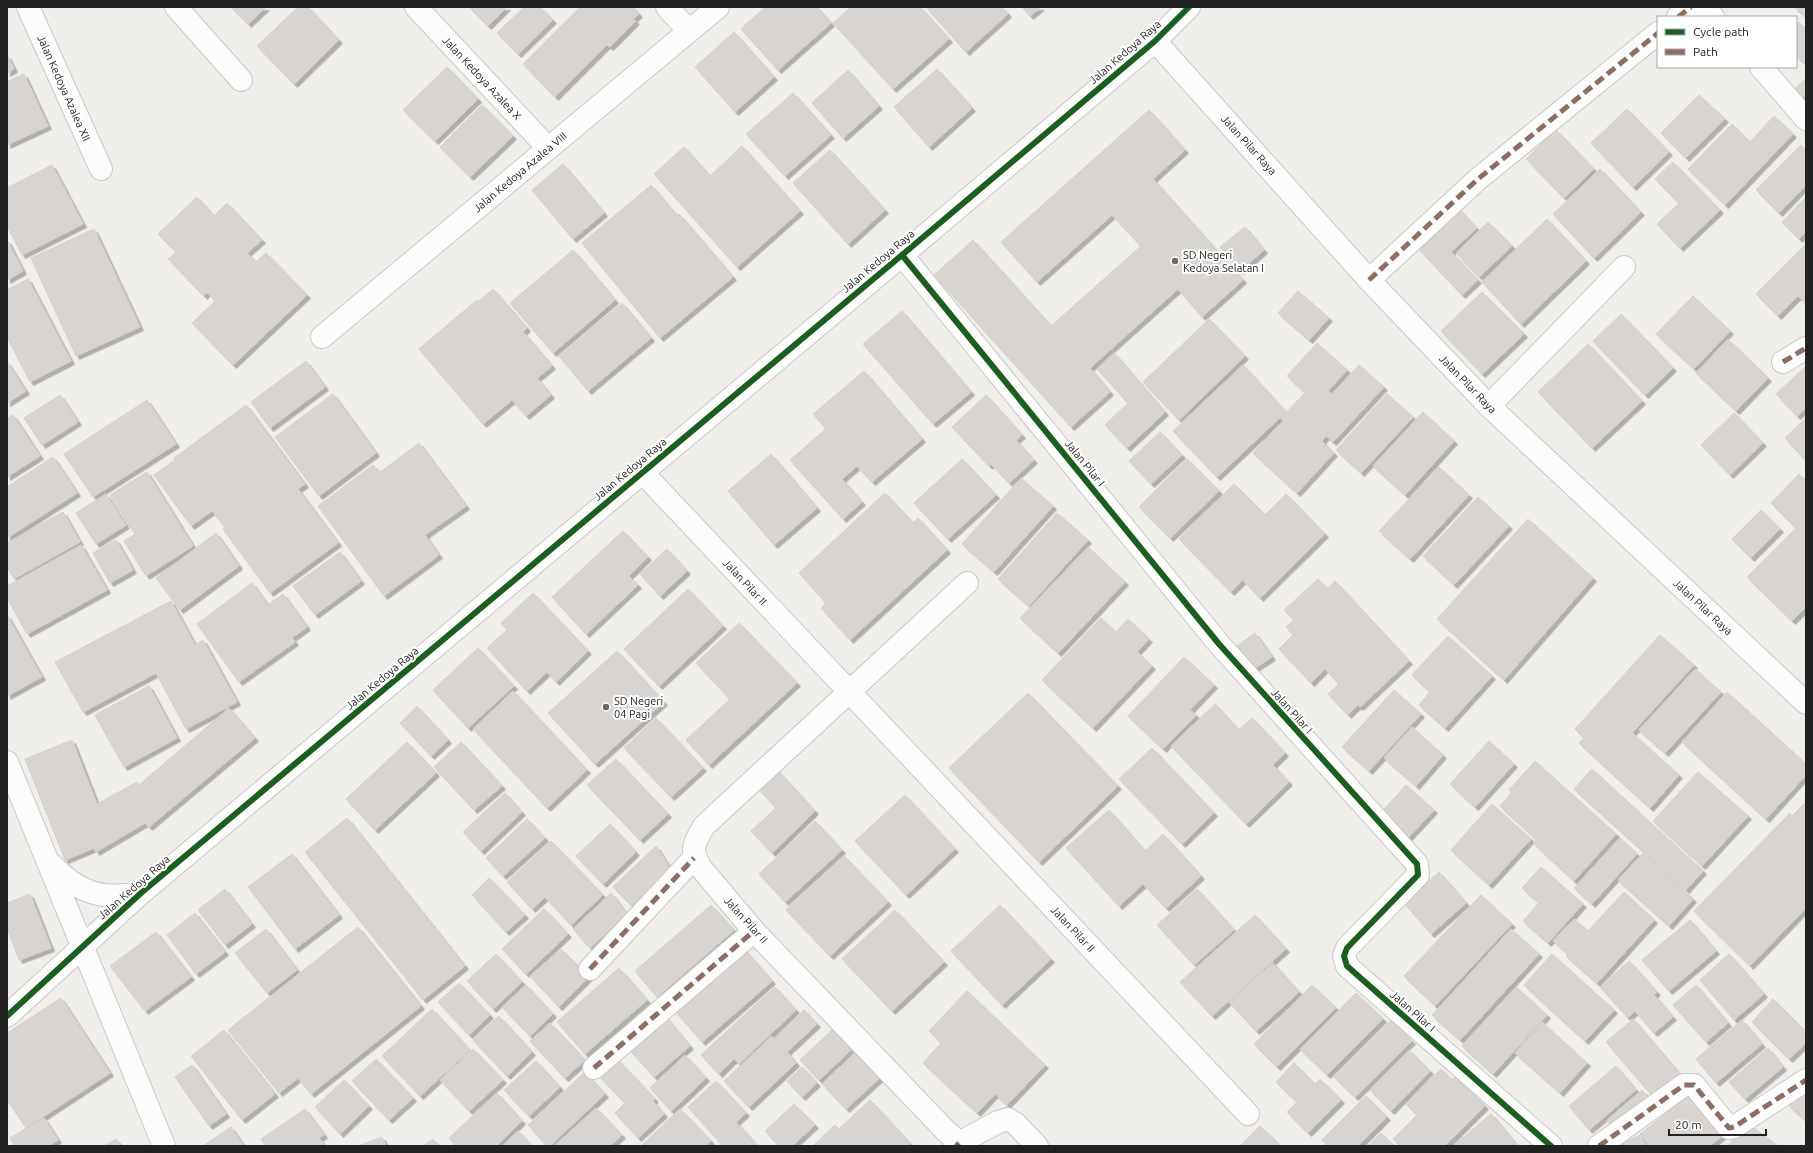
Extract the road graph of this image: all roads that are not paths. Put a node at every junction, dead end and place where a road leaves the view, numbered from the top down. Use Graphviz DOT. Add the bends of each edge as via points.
graph roads {
  1 [pos="28,7"];
  2 [pos="176,7"];
  3 [pos="416,7"];
  4 [pos="666,7"];
  5 [pos="718,7"];
  6 [pos="1189,7"];
  7 [pos="1691,7"];
  8 [pos="1698,7"];
  9 [pos="1679,16"];
  10 [pos="1712,16"];
  11 [pos="689,31"];
  12 [pos="1657,34"];
  13 [pos="1155,40"];
  14 [pos="1762,68"];
  15 [pos="240,80"];
  16 [pos="1806,119"];
  17 [pos="548,148"];
  18 [pos="101,169"];
  19 [pos="902,255"];
  20 [pos="1624,267"];
  21 [pos="1369,280"];
  22 [pos="322,337"];
  23 [pos="1806,348"];
  24 [pos="1783,362"];
  25 [pos="1488,406"];
  26 [pos="642,472"];
  27 [pos="967,583"];
  28 [pos="848,692"];
  29 [pos="1806,703"];
  30 [pos="7,762"];
  31 [pos="43,850"];
  32 [pos="694,858"];
  33 [pos="141,893"];
  34 [pos="754,931"];
  35 [pos="83,946"];
  36 [pos="590,969"];
  37 [pos="7,1016"];
  38 [pos="594,1068"];
  39 [pos="1806,1080"];
  40 [pos="1248,1114"];
  41 [pos="957,1144"];
  42 [pos="164,1146"];
  43 [pos="1038,1146"];
  44 [pos="1551,1146"];
  45 [pos="1599,1146"];
  1 -- 18 [label="street, Jalan Kedoya Azalea XII"];
  2 -- 15 [label="street"];
  3 -- 17 [label="street, Jalan Kedoya Azalea X"];
  4 -- 11 [label="street"];
  5 -- 11 [label="street, Jalan Kedoya Azalea VIII"];
  6 -- 13 [label="street, Jalan Kedoya Raya"];
  7 -- 9 [label="street"];
  8 -- 10 [label="street"];
  11 -- 17 [label="street, Jalan Kedoya Azalea VIII"];
  12 -- 21 [label="street" via="1478,179"];
  13 -- 19 [label="street, Jalan Kedoya Raya"];
  13 -- 21 [label="street, Jalan Pilar Raya"];
  14 -- 16 [label="street"];
  17 -- 22 [label="street, Jalan Kedoya Azalea VIII"];
  19 -- 26 [label="street, Jalan Kedoya Raya"];
  19 -- 44 [label="street, Jalan Pilar I" via="1219,644 1417,864 1418,875 1348,948 1344,956 1347,966"];
  20 -- 25 [label="street"];
  21 -- 25 [label="street, Jalan Pilar Raya"];
  23 -- 24 [label="street"];
  25 -- 29 [label="street, Jalan Pilar Raya"];
  26 -- 28 [label="street, Jalan Pilar II"];
  26 -- 33 [label="street, Jalan Kedoya Raya"];
  27 -- 28 [label="street"];
  28 -- 32 [label="street" via="704,826 693,845"];
  28 -- 40 [label="street, Jalan Pilar II"];
  30 -- 31 [label="street"];
  31 -- 33 [label="street" via="60,873 77,886 92,893 108,896"];
  31 -- 35 [label="street"];
  32 -- 34 [label="street, Jalan Pilar II"];
  32 -- 36 [label="street"];
  33 -- 35 [label="street, Jalan Kedoya Raya"];
  34 -- 38 [label="street"];
  34 -- 41 [label="street, Jalan Pilar II"];
  35 -- 37 [label="street, Jalan Kedoya Raya"];
  35 -- 42 [label="street"];
  39 -- 45 [label="street" via="1729,1128 1694,1085 1684,1085"];
  41 -- 43 [label="street" via="1008,1119"];
}
